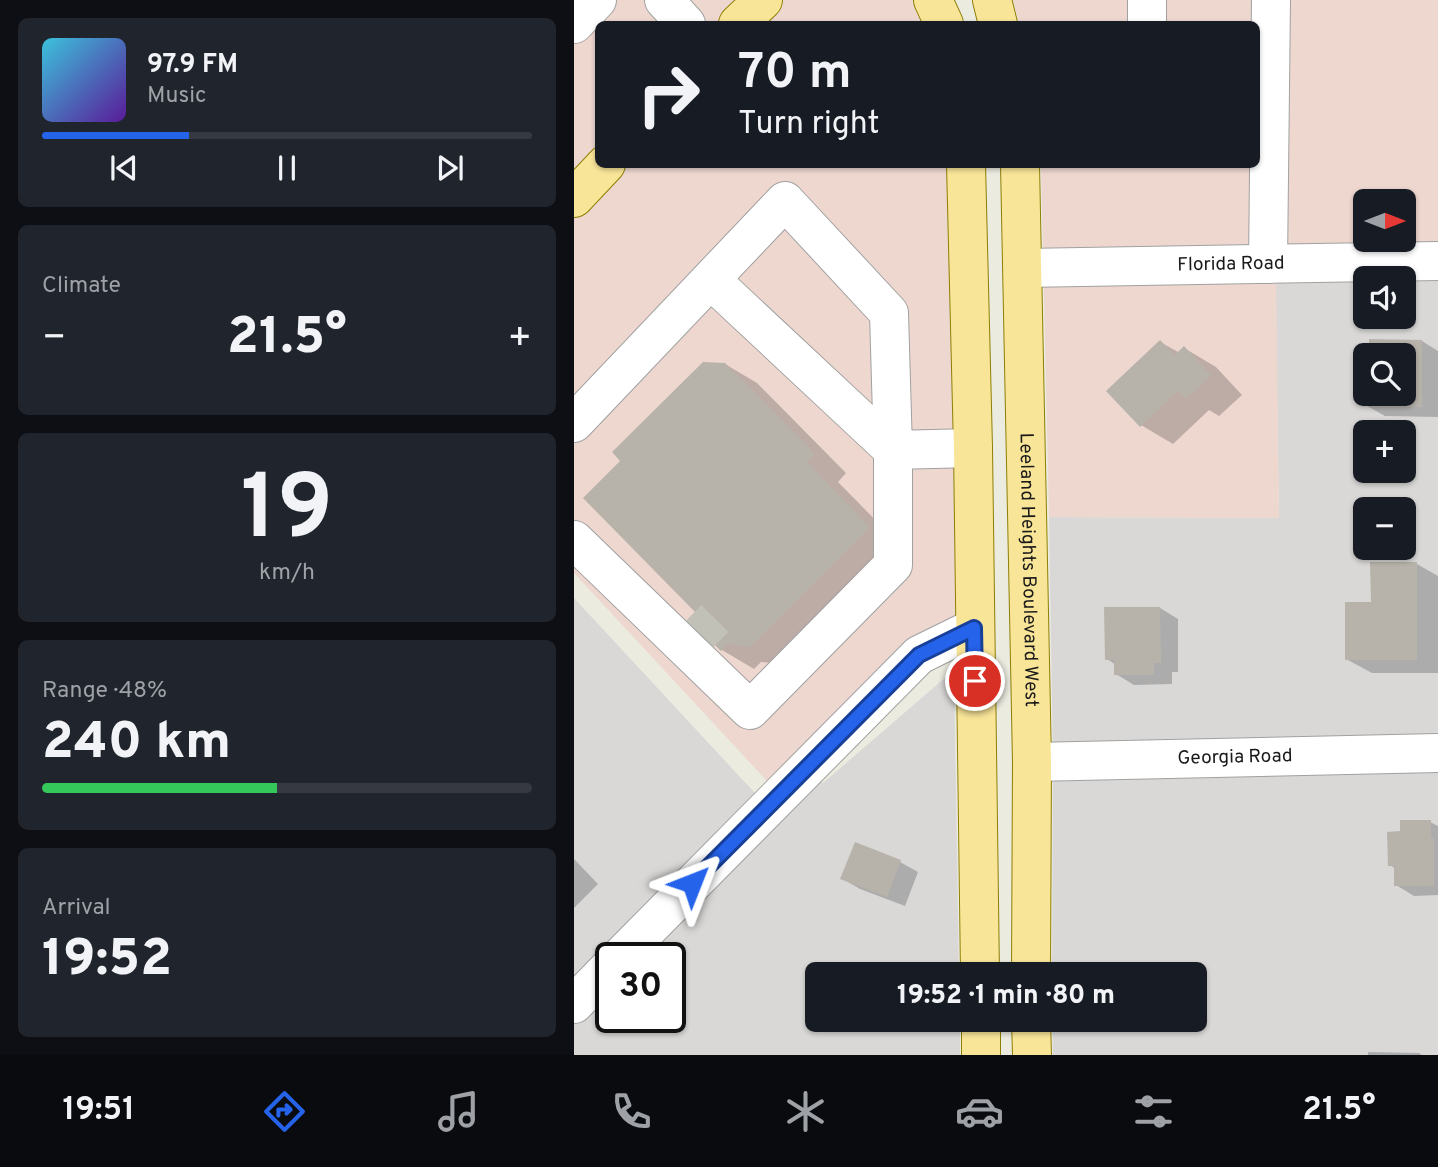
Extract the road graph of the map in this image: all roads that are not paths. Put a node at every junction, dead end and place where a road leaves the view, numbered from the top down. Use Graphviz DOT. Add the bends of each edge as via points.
graph roads {
  1 [pos="597,0"];
  2 [pos="664,0"];
  3 [pos="763,0"];
  4 [pos="933,0"];
  5 [pos="992,0"];
  6 [pos="1147,0"];
  7 [pos="1271,0"];
  8 [pos="683,21"];
  9 [pos="741,21"];
  10 [pos="943,21"];
  11 [pos="997,21"];
  12 [pos="1147,21"];
  13 [pos="574,24"];
  14 [pos="1263,132"];
  15 [pos="602,168"];
  16 [pos="966,168"];
  17 [pos="1020,168"];
  18 [pos="574,198"];
  19 [pos="1438,261"];
  20 [pos="1268,264"];
  21 [pos="1023,268"];
  22 [pos="711,280"];
  23 [pos="574,423"];
  24 [pos="973,448"];
  25 [pos="893,450"];
  26 [pos="574,540"];
  27 [pos="618,581"];
  28 [pos="688,619"];
  29 [pos="974,628"];
  30 [pos="722,651"];
  31 [pos="737,697"];
  32 [pos="1438,753"];
  33 [pos="1032,762"];
  34 [pos="635,942"];
  35 [pos="980,962"];
  36 [pos="1031,962"];
  37 [pos="595,982"];
  38 [pos="574,1004"];
  39 [pos="981,1032"];
  40 [pos="1031,1032"];
  41 [pos="981,1055"];
  42 [pos="1032,1055"];
  1 -- 13 [label="street"];
  2 -- 8 [label="street"];
  3 -- 9 [label="main road"];
  4 -- 10 [label="main road"];
  5 -- 11 [label="main road"];
  6 -- 12 [label="street"];
  7 -- 14 [label="street"];
  14 -- 20 [label="street"];
  15 -- 18 [label="main road"];
  16 -- 24 [label="main road"];
  17 -- 21 [label="main road, Leeland Heights Boulevard West"];
  19 -- 20 [label="street, Florida Road"];
  20 -- 21 [label="street, Florida Road"];
  21 -- 33 [label="main road, Leeland Heights Boulevard West"];
  22 -- 23 [label="street"];
  22 -- 25 [label="street"];
  22 -- 25 [label="street" via="785,201 889,313"];
  24 -- 25 [label="street"];
  24 -- 29 [label="main road"];
  25 -- 31 [label="street" via="893,565 750,710"];
  26 -- 27 [label="street"];
  27 -- 28 [label="street" via="654,583"];
  27 -- 31 [label="street"];
  29 -- 34 [label="street" via="919,655"];
  29 -- 35 [label="main road"];
  30 -- 31 [label="street" via="737,667"];
  32 -- 33 [label="street, Georgia Road"];
  33 -- 36 [label="main road, Leeland Heights Boulevard West"];
  37 -- 38 [label="street"];
  39 -- 41 [label="main road"];
  40 -- 42 [label="main road"];
}
